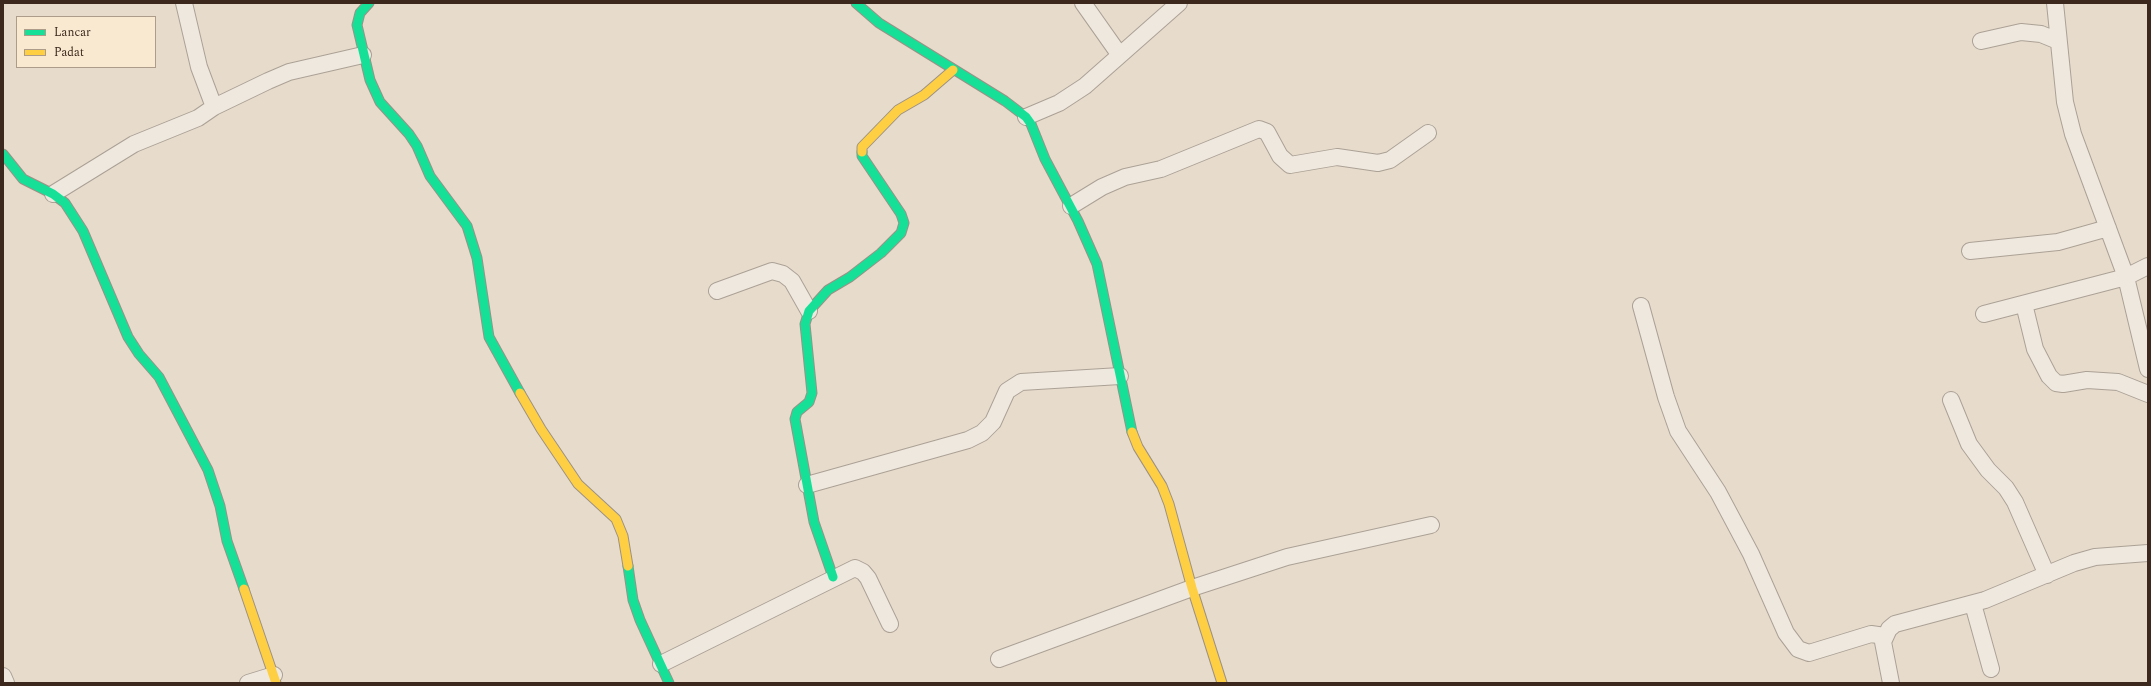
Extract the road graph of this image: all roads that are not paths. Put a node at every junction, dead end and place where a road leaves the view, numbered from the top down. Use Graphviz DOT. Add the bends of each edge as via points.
graph roads {
  1 [pos="184,3"];
  2 [pos="369,3"];
  3 [pos="856,3"];
  4 [pos="1082,3"];
  5 [pos="1179,3"];
  6 [pos="2055,3"];
  7 [pos="1981,41"];
  8 [pos="2058,41"];
  9 [pos="1119,54"];
  10 [pos="363,55"];
  11 [pos="953,70"];
  12 [pos="214,107"];
  13 [pos="1026,117"];
  14 [pos="1428,133"];
  15 [pos="3,154"];
  16 [pos="53,194"];
  17 [pos="1071,206"];
  18 [pos="2108,228"];
  19 [pos="1970,251"];
  20 [pos="2148,266"];
  21 [pos="2126,277"];
  22 [pos="717,291"];
  23 [pos="2024,304"];
  24 [pos="1641,306"];
  25 [pos="809,311"];
  26 [pos="1984,314"];
  27 [pos="2148,369"];
  28 [pos="1120,376"];
  29 [pos="2148,394"];
  30 [pos="1951,400"];
  31 [pos="807,485"];
  32 [pos="1431,525"];
  33 [pos="2148,553"];
  34 [pos="2047,575"];
  35 [pos="833,577"];
  36 [pos="1192,588"];
  37 [pos="1973,604"];
  38 [pos="890,624"];
  39 [pos="1885,636"];
  40 [pos="999,659"];
  41 [pos="661,664"];
  42 [pos="1991,669"];
  43 [pos="3,676"];
  44 [pos="275,679"];
  45 [pos="6,683"];
  46 [pos="248,683"];
  47 [pos="669,683"];
  48 [pos="1222,683"];
  49 [pos="1891,683"];
  1 -- 12 [label="street" via="199,67"];
  2 -- 10 [label="street" via="360,12 357,25"];
  3 -- 11 [label="street" via="879,23"];
  4 -- 9 [label="street"];
  5 -- 9 [label="street"];
  6 -- 8 [label="street"];
  7 -- 8 [label="street" via="2021,32 2041,34"];
  8 -- 18 [label="street" via="2065,102 2072,134"];
  9 -- 13 [label="street" via="1085,86 1059,104"];
  10 -- 12 [label="street" via="289,72"];
  10 -- 41 [label="street" via="380,102 409,134 430,176 472,238 489,337 496,352 541,429 578,484 616,519 622,536 633,600"];
  11 -- 13 [label="street" via="1005,101"];
  11 -- 25 [label="street" via="924,95 898,110 862,147 862,156 901,214 904,223 901,233 881,253 828,290"];
  12 -- 16 [label="street" via="198,118 134,144"];
  13 -- 17 [label="street"];
  14 -- 17 [label="street" via="1390,160 1378,163 1336,157 1290,165 1280,156 1267,132 1259,129 1161,169 1125,177 1102,187"];
  15 -- 16 [label="street" via="23,179"];
  16 -- 44 [label="street" via="74,215 83,231 128,337 139,354 160,376 208,470 220,506 227,541"];
  17 -- 28 [label="street" via="1097,264"];
  18 -- 19 [label="street" via="2058,242"];
  18 -- 21 [label="street"];
  20 -- 21 [label="street"];
  21 -- 23 [label="street"];
  21 -- 27 [label="street"];
  22 -- 25 [label="street" via="772,271 783,274 792,281"];
  23 -- 26 [label="street"];
  23 -- 29 [label="street" via="2035,349 2049,376 2056,383 2087,380 2118,382"];
  24 -- 39 [label="street" via="1678,431 1722,499 1751,554 1786,633 1798,649 1809,653 1871,634"];
  25 -- 31 [label="street" via="805,324 812,393 809,402 797,412 795,419"];
  28 -- 31 [label="street" via="1021,382 1007,391 993,422 982,433 968,440"];
  28 -- 36 [label="street" via="1130,428 1169,504"];
  30 -- 34 [label="street" via="1969,444 2015,502"];
  31 -- 35 [label="street" via="814,522"];
  32 -- 36 [label="street" via="1287,557"];
  33 -- 34 [label="street" via="2095,557"];
  34 -- 37 [label="street"];
  35 -- 38 [label="street" via="855,568 863,572"];
  35 -- 41 [label="street"];
  36 -- 40 [label="street"];
  36 -- 48 [label="street"];
  37 -- 39 [label="street" via="1901,621"];
  37 -- 42 [label="street"];
  39 -- 49 [label="street" via="1883,648"];
  41 -- 47 [label="street"];
  43 -- 45 [label="street"];
  44 -- 46 [label="street"];
}
